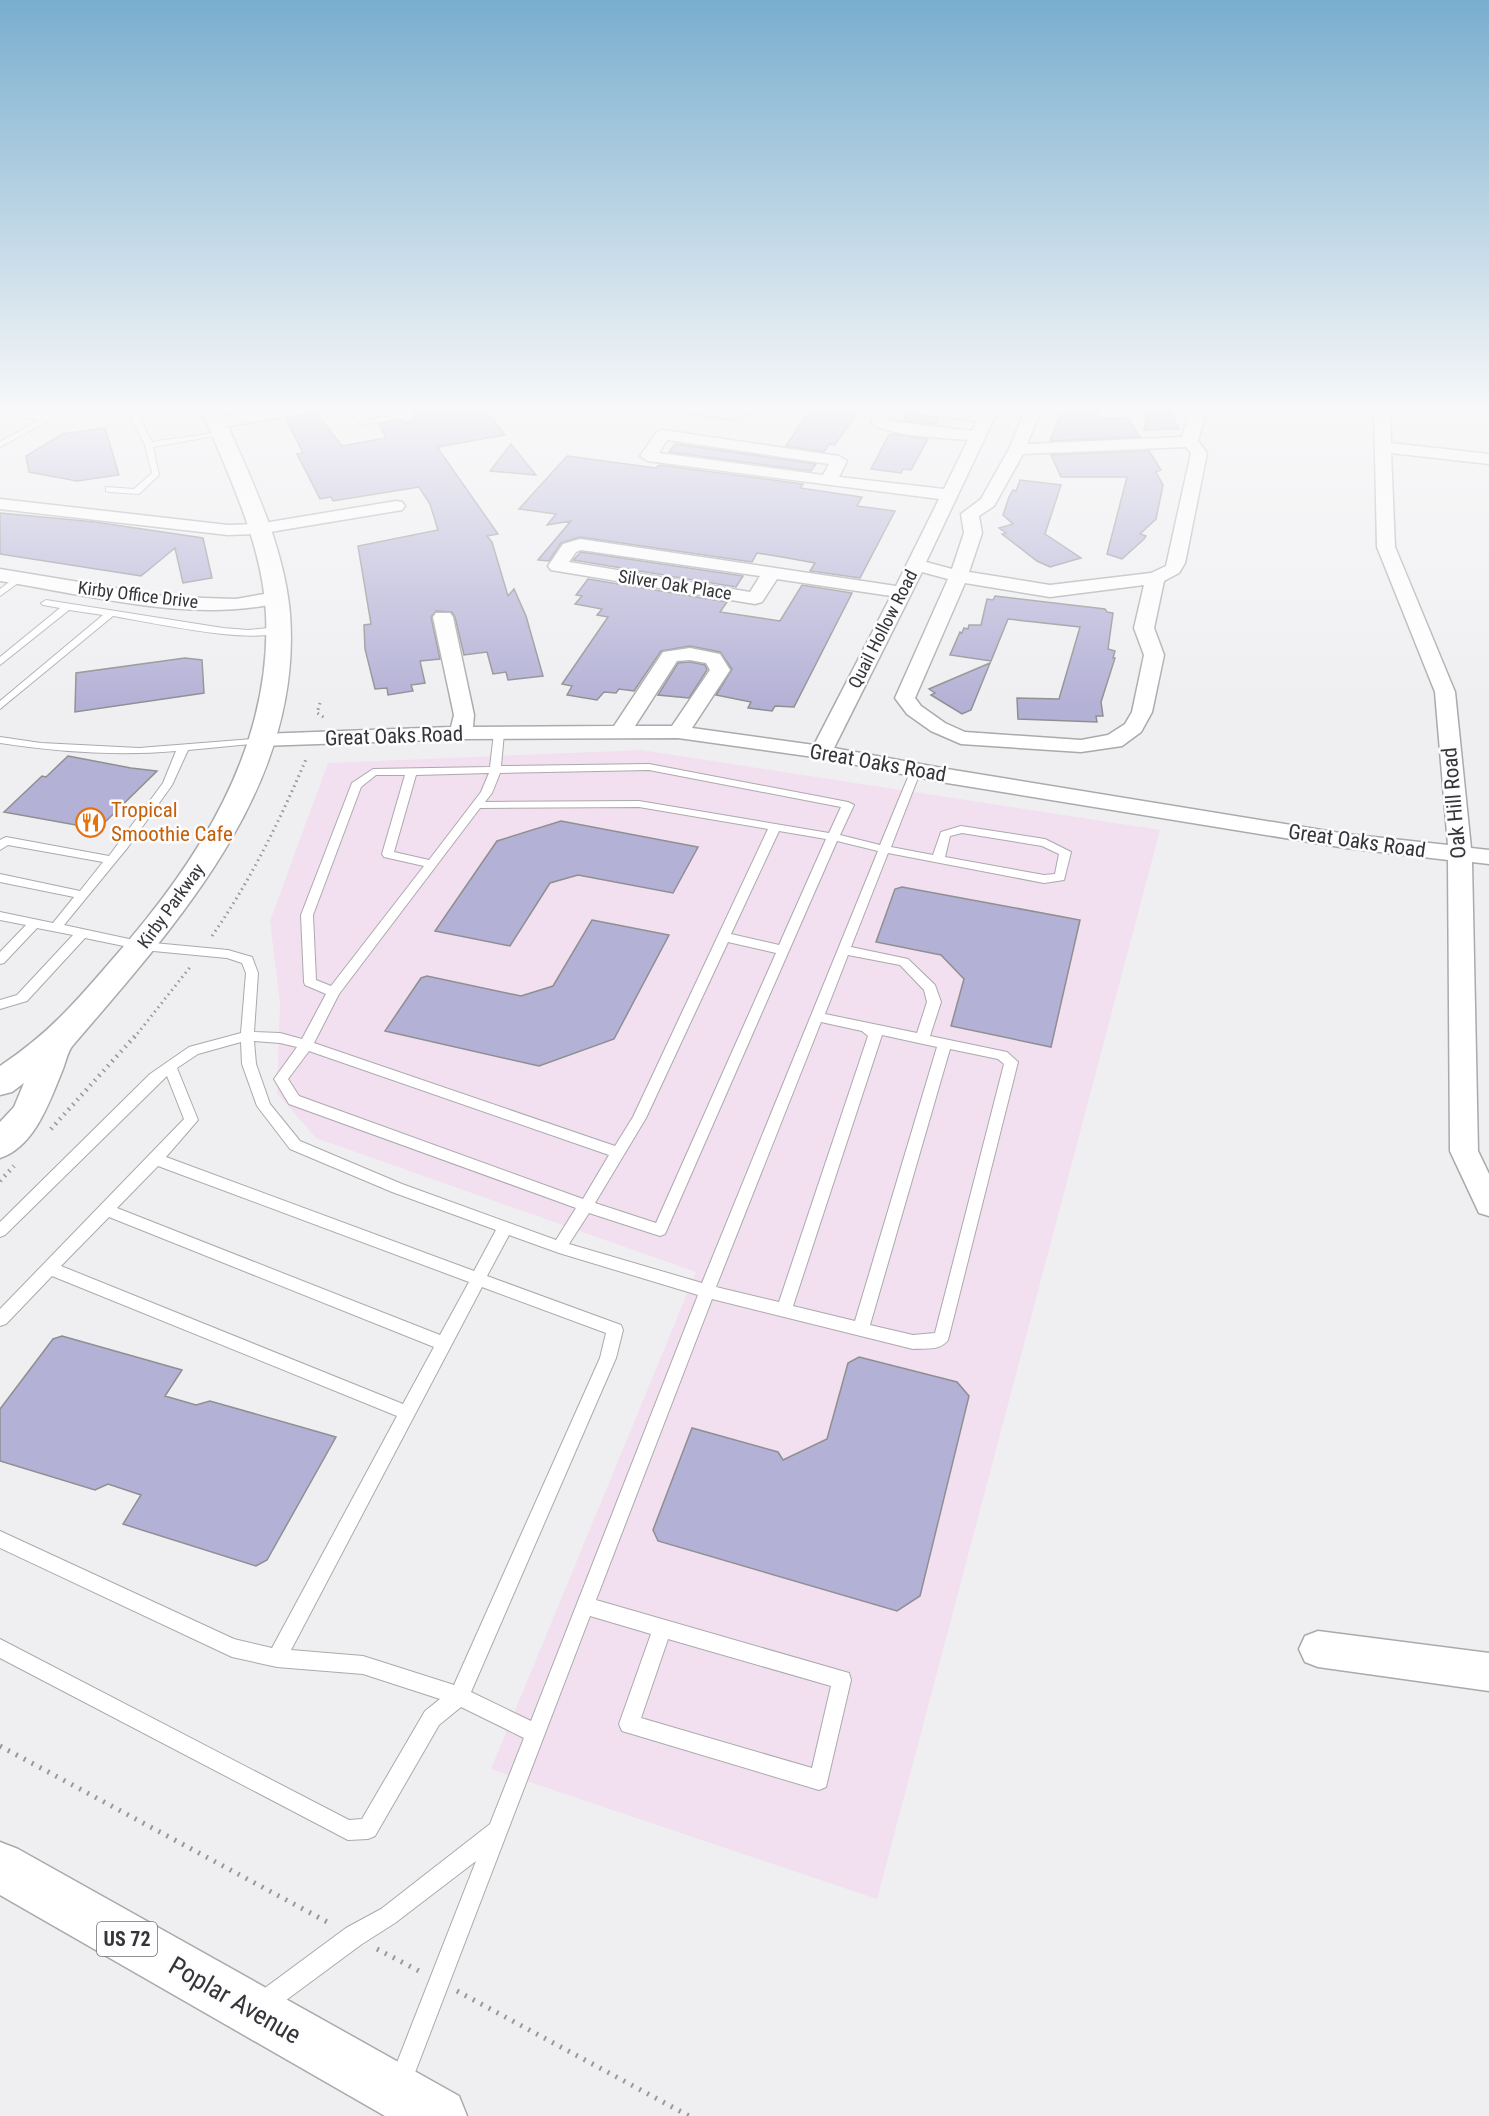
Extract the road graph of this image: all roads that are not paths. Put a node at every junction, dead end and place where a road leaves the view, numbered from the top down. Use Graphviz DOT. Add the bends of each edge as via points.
graph roads {
  1 [pos="24,507"];
  2 [pos="249,507"];
  3 [pos="392,507"];
  4 [pos="943,507"];
  5 [pos="981,507"];
  6 [pos="1188,507"];
  7 [pos="1384,507"];
  8 [pos="258,529"];
  9 [pos="916,564"];
  10 [pos="772,572"];
  11 [pos="0,575"];
  12 [pos="959,576"];
  13 [pos="20,578"];
  14 [pos="1155,578"];
  15 [pos="901,592"];
  16 [pos="0,593"];
  17 [pos="276,598"];
  18 [pos="46,603"];
  19 [pos="68,606"];
  20 [pos="111,613"];
  21 [pos="443,617"];
  22 [pos="278,630"];
  23 [pos="0,662"];
  24 [pos="0,706"];
  25 [pos="678,732"];
  26 [pos="461,733"];
  27 [pos="499,733"];
  28 [pos="620,733"];
  29 [pos="961,738"];
  30 [pos="0,740"];
  31 [pos="261,740"];
  32 [pos="183,748"];
  33 [pos="821,752"];
  34 [pos="916,770"];
  35 [pos="495,771"];
  36 [pos="411,772"];
  37 [pos="947,776"];
  38 [pos="477,805"];
  39 [pos="775,827"];
  40 [pos="833,837"];
  41 [pos="0,846"];
  42 [pos="884,850"];
  43 [pos="1460,854"];
  44 [pos="1489,857"];
  45 [pos="111,860"];
  46 [pos="938,860"];
  47 [pos="432,864"];
  48 [pos="0,878"];
  49 [pos="82,895"];
  50 [pos="0,916"];
  51 [pos="35,923"];
  52 [pos="56,927"];
  53 [pos="82,933"];
  54 [pos="724,937"];
  55 [pos="143,946"];
  56 [pos="783,950"];
  57 [pos="844,950"];
  58 [pos="0,960"];
  59 [pos="333,992"];
  60 [pos="0,1005"];
  61 [pos="818,1017"];
  62 [pos="869,1028"];
  63 [pos="248,1036"];
  64 [pos="922,1039"];
  65 [pos="58,1041"];
  66 [pos="945,1043"];
  67 [pos="306,1045"];
  68 [pos="170,1067"];
  69 [pos="0,1083"];
  70 [pos="618,1153"];
  71 [pos="7,1155"];
  72 [pos="156,1159"];
  73 [pos="1489,1205"];
  74 [pos="586,1206"];
  75 [pos="106,1210"];
  76 [pos="505,1228"];
  77 [pos="0,1231"];
  78 [pos="558,1247"];
  79 [pos="49,1268"];
  80 [pos="478,1278"];
  81 [pos="707,1291"];
  82 [pos="784,1310"];
  83 [pos="0,1319"];
  84 [pos="861,1329"];
  85 [pos="444,1344"];
  86 [pos="407,1413"];
  87 [pos="0,1539"];
  88 [pos="586,1606"];
  89 [pos="662,1628"];
  90 [pos="0,1648"];
  91 [pos="1318,1649"];
  92 [pos="277,1658"];
  93 [pos="1489,1672"];
  94 [pos="459,1696"];
  95 [pos="537,1734"];
  96 [pos="499,1829"];
  97 [pos="0,1867"];
  98 [pos="254,2010"];
  99 [pos="417,2104"];
  1 -- 8 [label="street" via="207,528"];
  2 -- 8 [label="main road, Kirby Parkway"];
  3 -- 8 [label="street"];
  4 -- 9 [label="street, Quail Hollow Road"];
  5 -- 12 [label="street" via="970,514 973,532"];
  6 -- 14 [label="street" via="1176,563 1173,569"];
  7 -- 43 [label="street, Oak Hill Road" via="1386,547 1445,692"];
  8 -- 17 [label="main road, Kirby Parkway"];
  9 -- 12 [label="street"];
  9 -- 15 [label="street, Quail Hollow Road"];
  10 -- 10 [label="street, Silver Oak Place" via="580,544 569,548 557,566 755,598"];
  10 -- 15 [label="street"];
  11 -- 13 [label="street, Kirby Office Drive"];
  12 -- 14 [label="street" via="1050,591"];
  12 -- 29 [label="street" via="905,698 914,710"];
  13 -- 16 [label="lane"];
  13 -- 17 [label="street, Kirby Office Drive" via="170,603 236,605"];
  14 -- 29 [label="street" via="1144,628 1154,655 1142,712 1126,735 1081,746"];
  15 -- 33 [label="street, Quail Hollow Road"];
  17 -- 22 [label="main road, Kirby Parkway"];
  18 -- 19 [label="lane"];
  19 -- 20 [label="lane"];
  19 -- 23 [label="lane"];
  20 -- 22 [label="lane" via="223,631"];
  20 -- 24 [label="lane"];
  21 -- 26 [label="street" via="464,715"];
  22 -- 31 [label="main road, Kirby Parkway" via="275,679"];
  25 -- 28 [label="street, Great Oaks Road"];
  25 -- 28 [label="street" via="720,670 713,658 670,656"];
  25 -- 33 [label="street, Great Oaks Road"];
  26 -- 27 [label="street, Great Oaks Road"];
  26 -- 31 [label="street, Great Oaks Road"];
  27 -- 28 [label="street, Great Oaks Road"];
  27 -- 35 [label="lane"];
  29 -- 37 [label="street"];
  30 -- 32 [label="lane" via="139,751"];
  31 -- 32 [label="lane"];
  31 -- 55 [label="main road, Kirby Parkway" via="241,793 211,850"];
  32 -- 45 [label="lane" via="168,783"];
  33 -- 34 [label="street, Great Oaks Road"];
  34 -- 37 [label="street, Great Oaks Road"];
  34 -- 42 [label="lane"];
  35 -- 36 [label="lane"];
  35 -- 38 [label="lane"];
  35 -- 40 [label="lane" via="649,767 848,805"];
  36 -- 47 [label="lane" via="388,854"];
  36 -- 59 [label="lane" via="373,772 356,785 307,915 310,982"];
  37 -- 43 [label="street, Great Oaks Road" via="1346,841"];
  38 -- 39 [label="lane" via="639,804"];
  38 -- 47 [label="lane"];
  39 -- 40 [label="lane"];
  39 -- 54 [label="lane"];
  40 -- 42 [label="lane"];
  40 -- 56 [label="lane"];
  41 -- 45 [label="lane" via="6,841"];
  42 -- 46 [label="lane"];
  42 -- 57 [label="lane"];
  43 -- 44 [label="street, Great Oaks Road"];
  43 -- 73 [label="street, Oak Hill Road" via="1464,1151"];
  45 -- 49 [label="lane"];
  46 -- 46 [label="lane" via="1044,879 1060,878 1065,852 1045,843 961,829 945,834"];
  47 -- 59 [label="lane"];
  48 -- 49 [label="lane"];
  49 -- 52 [label="lane"];
  50 -- 51 [label="lane"];
  51 -- 52 [label="lane"];
  51 -- 58 [label="lane"];
  52 -- 53 [label="lane"];
  53 -- 55 [label="lane"];
  53 -- 60 [label="lane" via="22,998"];
  54 -- 56 [label="lane"];
  54 -- 70 [label="lane" via="639,1118"];
  55 -- 63 [label="lane" via="228,954 248,960 252,973"];
  55 -- 65 [label="main road, Kirby Parkway"];
  56 -- 74 [label="lane" via="660,1230"];
  57 -- 61 [label="lane"];
  57 -- 64 [label="lane" via="904,962 930,988 934,1002"];
  59 -- 67 [label="lane"];
  61 -- 62 [label="lane"];
  61 -- 81 [label="lane"];
  62 -- 64 [label="lane"];
  62 -- 82 [label="lane" via="875,1035"];
  63 -- 67 [label="lane"];
  63 -- 68 [label="lane" via="194,1050"];
  63 -- 76 [label="lane" via="249,1064 264,1107 295,1145"];
  64 -- 66 [label="lane"];
  65 -- 69 [label="main road, Kirby Parkway"];
  65 -- 71 [label="main road, Kirby Parkway"];
  66 -- 84 [label="lane"];
  66 -- 84 [label="lane" via="1002,1055 1011,1062 1011,1068 942,1335 938,1341 913,1342"];
  67 -- 70 [label="lane"];
  67 -- 74 [label="lane" via="281,1079 294,1100"];
  68 -- 72 [label="lane" via="191,1120"];
  68 -- 77 [label="lane" via="155,1077"];
  70 -- 74 [label="lane"];
  72 -- 75 [label="lane"];
  72 -- 80 [label="lane"];
  74 -- 78 [label="lane"];
  75 -- 79 [label="lane"];
  75 -- 85 [label="lane"];
  76 -- 78 [label="lane"];
  76 -- 80 [label="lane"];
  78 -- 81 [label="lane"];
  79 -- 83 [label="lane"];
  79 -- 86 [label="lane"];
  80 -- 85 [label="lane"];
  80 -- 94 [label="lane" via="615,1330 608,1358"];
  81 -- 82 [label="lane"];
  81 -- 88 [label="lane"];
  82 -- 84 [label="lane"];
  85 -- 86 [label="lane"];
  86 -- 92 [label="lane"];
  87 -- 92 [label="lane" via="232,1648"];
  88 -- 89 [label="lane"];
  88 -- 95 [label="lane"];
  89 -- 89 [label="lane" via="842,1680 819,1780 628,1724"];
  90 -- 94 [label="lane" via="348,1830 368,1829 432,1718"];
  91 -- 93 [label="street"];
  92 -- 94 [label="lane" via="363,1665"];
  94 -- 95 [label="lane"];
  95 -- 96 [label="lane"];
  96 -- 98 [label="lane" via="388,1916 354,1936"];
  96 -- 99 [label="lane"];
  97 -- 98 [label="main road, Poplar Avenue / US 72"];
  98 -- 99 [label="main road, Poplar Avenue / US 72"];
}
